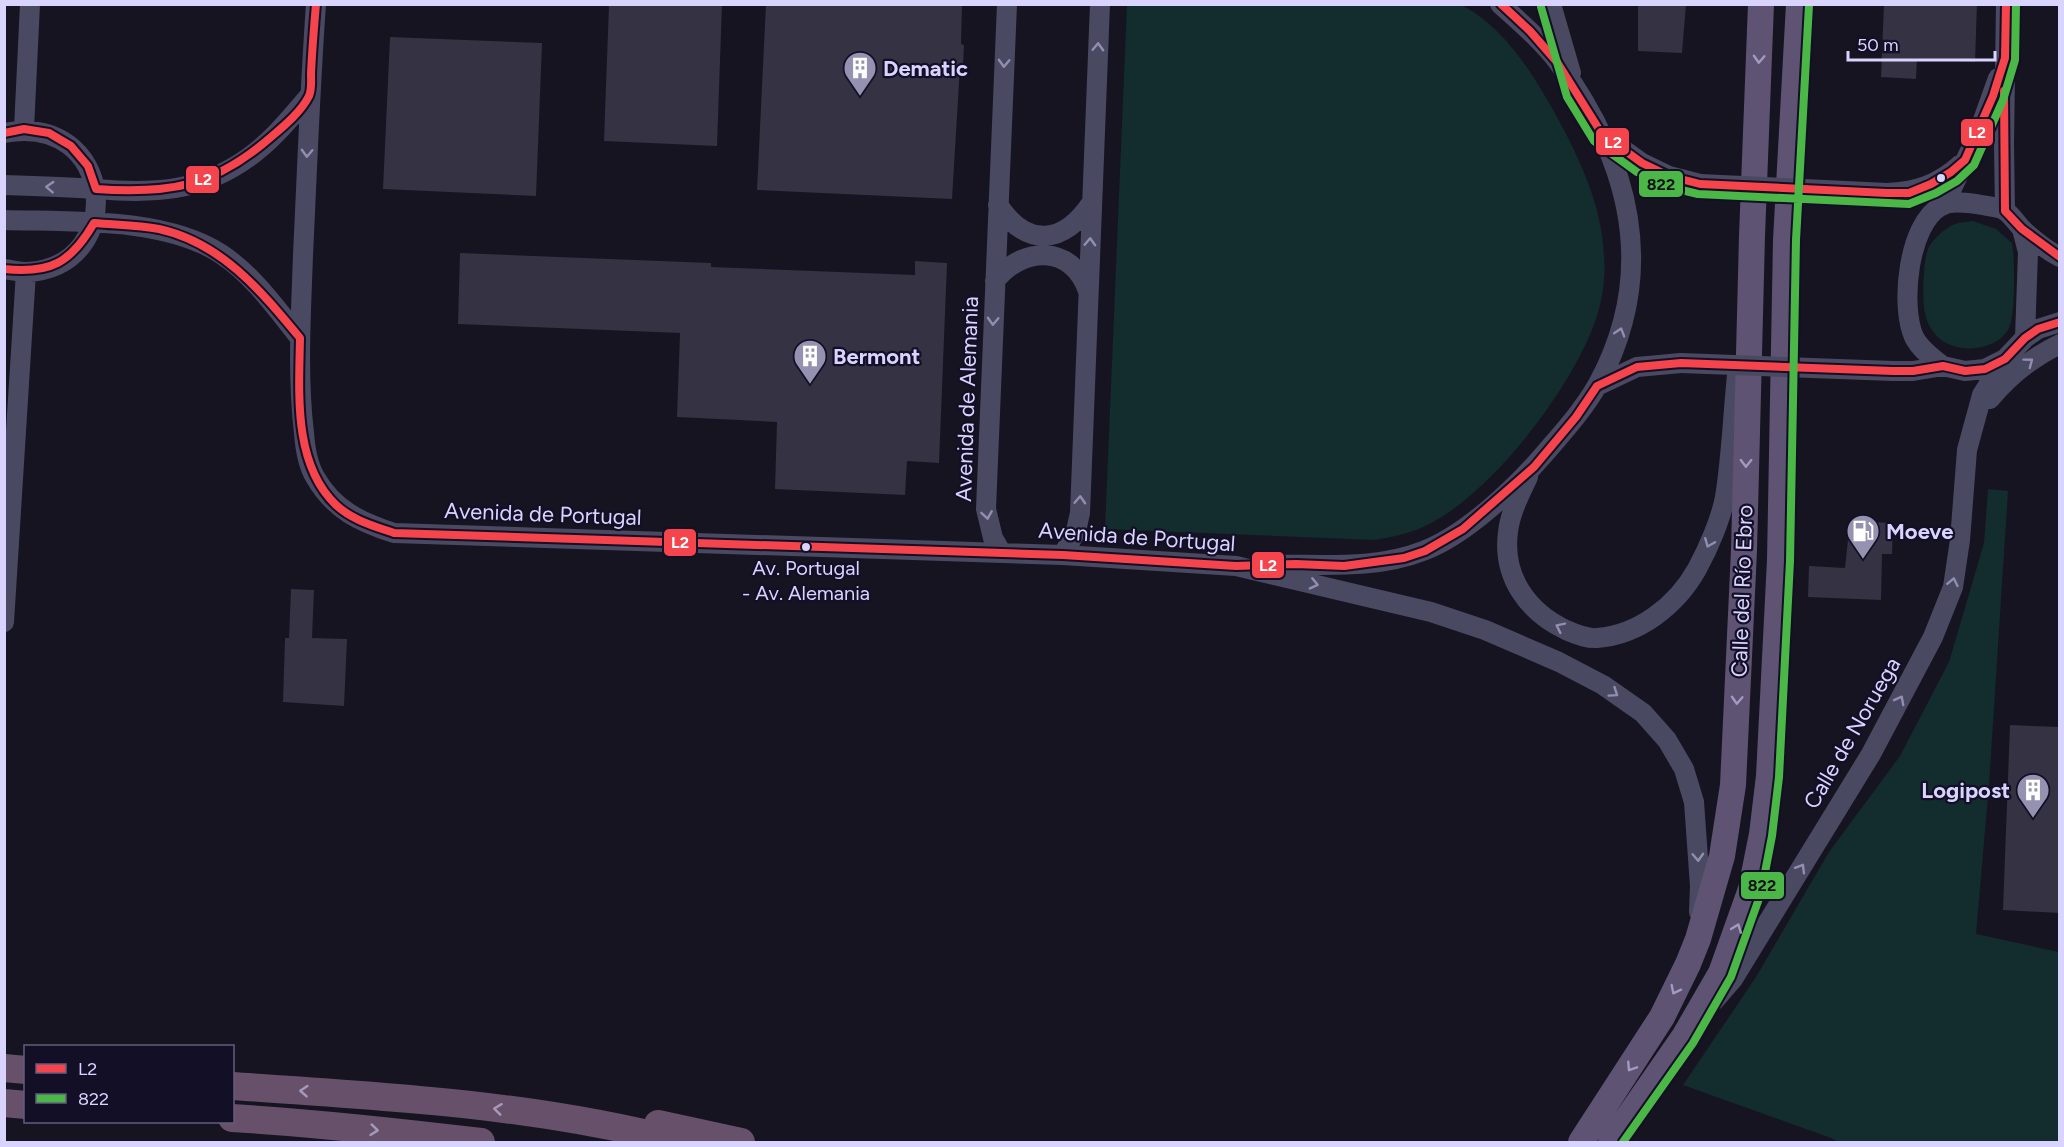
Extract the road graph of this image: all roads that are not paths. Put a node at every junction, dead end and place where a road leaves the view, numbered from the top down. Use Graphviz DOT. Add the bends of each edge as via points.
graph roads {
  1 [pos="30,4"];
  2 [pos="316,4"];
  3 [pos="1007,4"];
  4 [pos="1100,4"];
  5 [pos="1500,4"];
  6 [pos="1551,4"];
  7 [pos="1761,4"];
  8 [pos="1799,4"];
  9 [pos="2006,4"];
  10 [pos="2005,58"];
  11 [pos="1577,93"];
  12 [pos="310,95"];
  13 [pos="24,129"];
  14 [pos="4,133"];
  15 [pos="1602,134"];
  16 [pos="1965,160"];
  17 [pos="4,185"];
  18 [pos="96,189"];
  19 [pos="1887,193"];
  20 [pos="1092,202"];
  21 [pos="999,205"];
  22 [pos="1943,205"];
  23 [pos="2005,211"];
  24 [pos="4,220"];
  25 [pos="94,223"];
  26 [pos="2022,229"];
  27 [pos="1752,236"];
  28 [pos="2060,257"];
  29 [pos="4,269"];
  30 [pos="26,272"];
  31 [pos="995,281"];
  32 [pos="1088,293"];
  33 [pos="2060,322"];
  34 [pos="300,338"];
  35 [pos="2025,338"];
  36 [pos="2060,344"];
  37 [pos="2005,359"];
  38 [pos="1943,366"];
  39 [pos="1597,386"];
  40 [pos="1976,418"];
  41 [pos="1534,467"];
  42 [pos="1001,552"];
  43 [pos="1063,555"];
  44 [pos="1236,566"];
  45 [pos="4,622"];
  46 [pos="1698,939"];
  47 [pos="1684,1036"];
  48 [pos="4,1068"];
  49 [pos="24,1070"];
  50 [pos="234,1086"];
  51 [pos="4,1103"];
  52 [pos="24,1105"];
  53 [pos="540,1114"];
  54 [pos="234,1118"];
  55 [pos="481,1143"];
  56 [pos="680,1143"];
  57 [pos="741,1143"];
  58 [pos="1581,1143"];
  59 [pos="1611,1143"];
  1 -- 13 [label="street"];
  2 -- 12 [label="street, Avenida de Portugal"];
  3 -- 21 [label="street, Avenida de Alemania, one-way"];
  20 -- 4 [label="street, one-way"];
  5 -- 11 [label="street" via="1557,62"];
  6 -- 11 [label="street"];
  7 -- 27 [label="main road, Calle del Río Ebro, one-way"];
  47 -- 8 [label="main road, Calle del Río Ebro, one-way" via="1721,973 1751,889 1769,776 1780,571 1786,240"];
  9 -- 10 [label="street"];
  10 -- 16 [label="street"];
  10 -- 23 [label="street"];
  11 -- 15 [label="street"];
  12 -- 18 [label="street" via="280,130 222,174 166,191"];
  12 -- 34 [label="street, Avenida de Portugal, one-way"];
  13 -- 14 [label="street"];
  13 -- 18 [label="street" via="49,133 71,146 88,165"];
  15 -- 19 [label="street, bridge" via="1642,163 1700,184"];
  39 -- 15 [label="street, one-way" via="1622,329 1631,250 1620,181"];
  16 -- 19 [label="street" via="1931,184 1909,193"];
  16 -- 22 [label="street"];
  18 -- 17 [label="street, one-way"];
  18 -- 25 [label="street"];
  19 -- 22 [label="street"];
  20 -- 21 [label="street" via="1069,228 1044,236 1021,229"];
  32 -- 20 [label="street, one-way"];
  21 -- 31 [label="street, Avenida de Alemania"];
  22 -- 23 [label="street" via="1983,205"];
  22 -- 38 [label="street" via="1929,216 1915,246 1910,262 1908,317 1915,339"];
  23 -- 26 [label="street"];
  24 -- 25 [label="street"];
  25 -- 30 [label="street" via="83,243 68,258 48,268"];
  25 -- 34 [label="street" via="160,230 192,239 220,254 245,274"];
  26 -- 28 [label="street"];
  26 -- 35 [label="street" via="2028,252"];
  27 -- 41 [label="street, one-way" via="1724,498 1698,568 1674,600 1653,618 1618,635 1594,638 1547,621 1519,590 1508,554 1513,512"];
  27 -- 46 [label="main road, Calle del Río Ebro, one-way" via="1733,784 1722,856"];
  29 -- 30 [label="street"];
  30 -- 45 [label="street"];
  31 -- 32 [label="street, Avenida de Alemania" via="1014,262 1046,255 1068,262 1085,282"];
  31 -- 42 [label="street, Avenida de Alemania, one-way" via="986,509"];
  43 -- 32 [label="street, one-way" via="1076,531 1080,513"];
  33 -- 35 [label="street"];
  34 -- 42 [label="street, Avenida de Portugal" via="300,403 305,446 314,476 335,504 363,523 394,533"];
  35 -- 37 [label="street"];
  40 -- 36 [label="street, Calle de Noruega, one-way" via="2012,375 2042,352"];
  37 -- 38 [label="street" via="1985,369 1965,371"];
  37 -- 40 [label="street, Calle de Noruega" via="1982,395"];
  38 -- 39 [label="street, bridge" via="1893,371 1681,363 1638,367"];
  39 -- 41 [label="street"];
  47 -- 40 [label="street, Calle de Noruega, one-way" via="1733,979 1871,754 1933,636 1953,587 1967,450"];
  41 -- 44 [label="street" via="1463,529 1414,555 1344,566"];
  42 -- 43 [label="street, Avenida de Portugal"];
  43 -- 44 [label="street, Avenida de Portugal"];
  44 -- 46 [label="street, Avenida de Portugal, one-way" via="1431,612 1485,630 1559,662 1643,713 1667,740 1684,769 1694,802 1700,886"];
  46 -- 58 [label="main road, Calle del Río Ebro, one-way" via="1662,1017"];
  47 -- 59 [label="main road, Calle del Río Ebro"];
  48 -- 49 [label="highway"];
  53 -- 50 [label="highway, one-way" via="419,1098"];
  51 -- 52 [label="highway"];
  53 -- 56 [label="highway"];
  53 -- 57 [label="highway" via="658,1123"];
  54 -- 55 [label="highway, one-way"];
}
